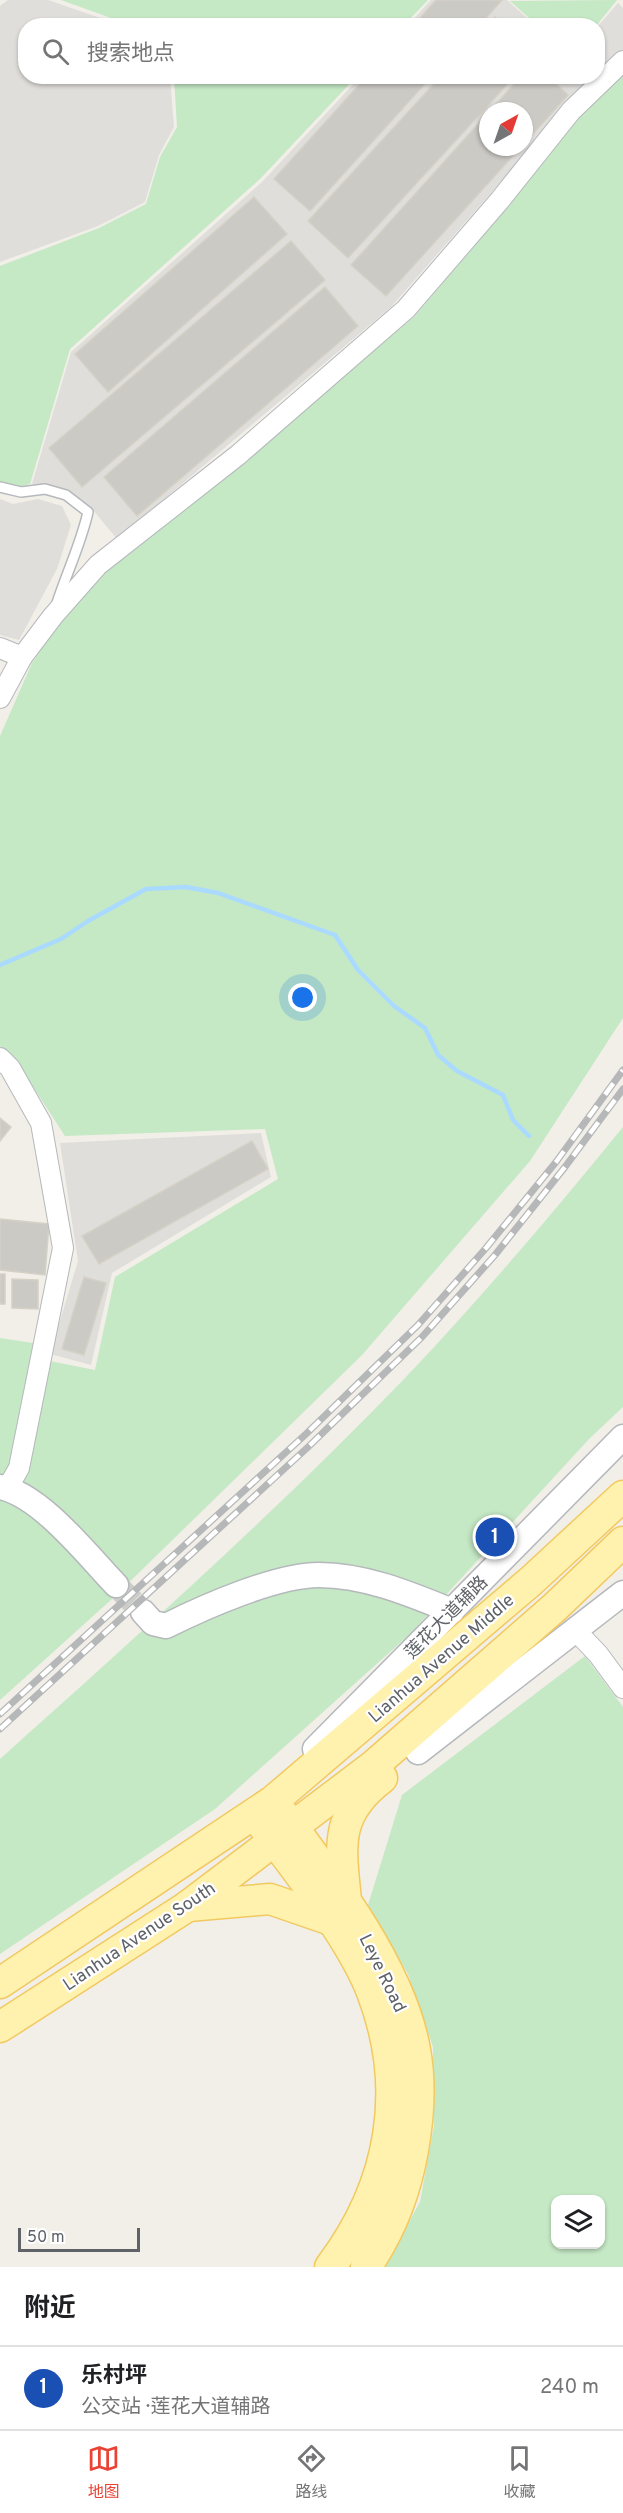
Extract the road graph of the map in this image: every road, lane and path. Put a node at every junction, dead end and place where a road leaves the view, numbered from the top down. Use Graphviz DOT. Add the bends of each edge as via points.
graph roads {
  1 [pos="623,61"];
  2 [pos="605,78"];
  3 [pos="599,84"];
  4 [pos="0,487"];
  5 [pos="53,616"];
  6 [pos="0,648"];
  7 [pos="22,657"];
  8 [pos="0,698"];
  9 [pos="0,1058"];
  10 [pos="623,1437"];
  11 [pos="3,1488"];
  12 [pos="623,1496"];
  13 [pos="623,1542"];
  14 [pos="116,1585"];
  15 [pos="623,1593"];
  16 [pos="452,1611"];
  17 [pos="143,1612"];
  18 [pos="576,1631"];
  19 [pos="623,1688"];
  20 [pos="418,1752"];
  21 [pos="373,1766"];
  22 [pos="264,1808"];
  23 [pos="283,1833"];
  24 [pos="142,1889"];
  25 [pos="339,1912"];
  26 [pos="176,1913"];
  27 [pos="99,1918"];
  28 [pos="122,1949"];
  29 [pos="0,1983"];
  30 [pos="0,2027"];
  31 [pos="330,2267"];
  32 [pos="366,2267"];
  1 -- 2 [label="street"];
  3 -- 5 [label="street" via="571,111 406,309 238,455 98,565"];
  4 -- 5 [label="lane" via="21,492 45,489 66,495 88,512 83,537 66,573"];
  5 -- 7 [label="street"];
  6 -- 7 [label="street"];
  7 -- 8 [label="street"];
  9 -- 11 [label="street" via="10,1068 41,1124 63,1248 19,1468"];
  10 -- 16 [label="street, 莲花大道辅路"];
  11 -- 14 [label="street" via="32,1503 56,1523"];
  12 -- 22 [label="main road, Lianhua Avenue Middle" via="531,1581"];
  13 -- 21 [label="main road, Lianhua Avenue Middle"];
  15 -- 18 [label="street"];
  16 -- 17 [label="street" via="385,1586 318,1575 279,1581 166,1626 153,1623"];
  16 -- 22 [label="street, 莲花大道辅路" via="304,1761"];
  18 -- 19 [label="street"];
  18 -- 20 [label="street"];
  20 -- 21 [label="main road"];
  20 -- 25 [label="main road" via="370,1788 350,1811 340,1844"];
  21 -- 23 [label="main road, Lianhua Avenue Middle"];
  22 -- 23 [label="main road, Leye Road"];
  22 -- 24 [label="main road, Lianhua Avenue South"];
  23 -- 25 [label="main road, Leye Road"];
  23 -- 26 [label="main road, Lianhua Avenue South"];
  24 -- 26 [label="main road" via="139,1904 146,1916"];
  24 -- 27 [label="main road, Lianhua Avenue South"];
  25 -- 26 [label="main road" via="270,1899"];
  25 -- 31 [label="main road, Leye Road" via="372,1990 386,2037 392,2122 374,2191 350,2241"];
  25 -- 32 [label="main road, Leye Road" via="377,1953 399,1996 415,2048 419,2079 418,2123 406,2183 393,2218"];
  26 -- 28 [label="main road, Lianhua Avenue South"];
  27 -- 28 [label="main road" via="120,1925 125,1937"];
  27 -- 29 [label="main road, Lianhua Avenue South"];
  28 -- 30 [label="main road, Lianhua Avenue South"];
}
